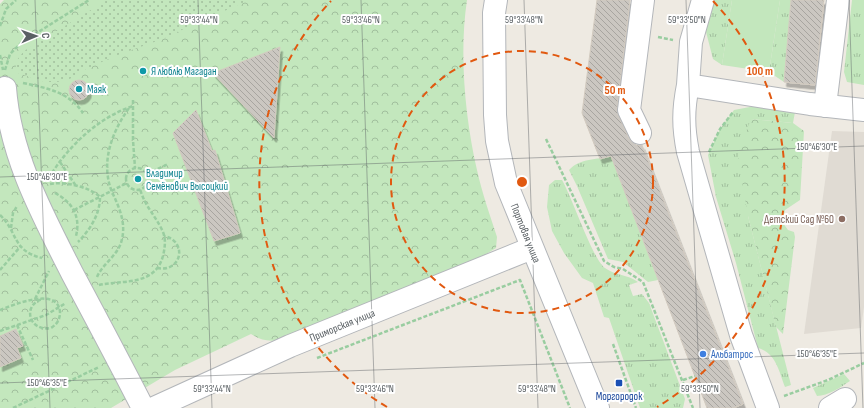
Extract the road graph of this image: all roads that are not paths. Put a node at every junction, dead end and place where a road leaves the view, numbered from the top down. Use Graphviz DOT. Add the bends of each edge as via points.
graph roads {
  1 [pos="496,0"];
  2 [pos="643,0"];
  3 [pos="703,0"];
  4 [pos="838,0"];
  5 [pos="9,81"];
  6 [pos="688,85"];
  7 [pos="825,106"];
  8 [pos="864,110"];
  9 [pos="640,133"];
  10 [pos="532,248"];
  11 [pos="775,402"];
  12 [pos="143,408"];
  13 [pos="154,408"];
  14 [pos="598,408"];
  1 -- 10 [label="street, Портовая улица" via="494,99 497,141 506,183"];
  2 -- 9 [label="street" via="629,110"];
  3 -- 6 [label="street" via="691,42"];
  4 -- 7 [label="street"];
  5 -- 12 [label="street" via="10,124 25,176 64,258"];
  6 -- 7 [label="street"];
  6 -- 11 [label="street" via="683,109 688,152 741,335"];
  7 -- 8 [label="street"];
  10 -- 13 [label="street, Приморская улица" via="290,346"];
  10 -- 14 [label="street, Портовая улица"];
}
